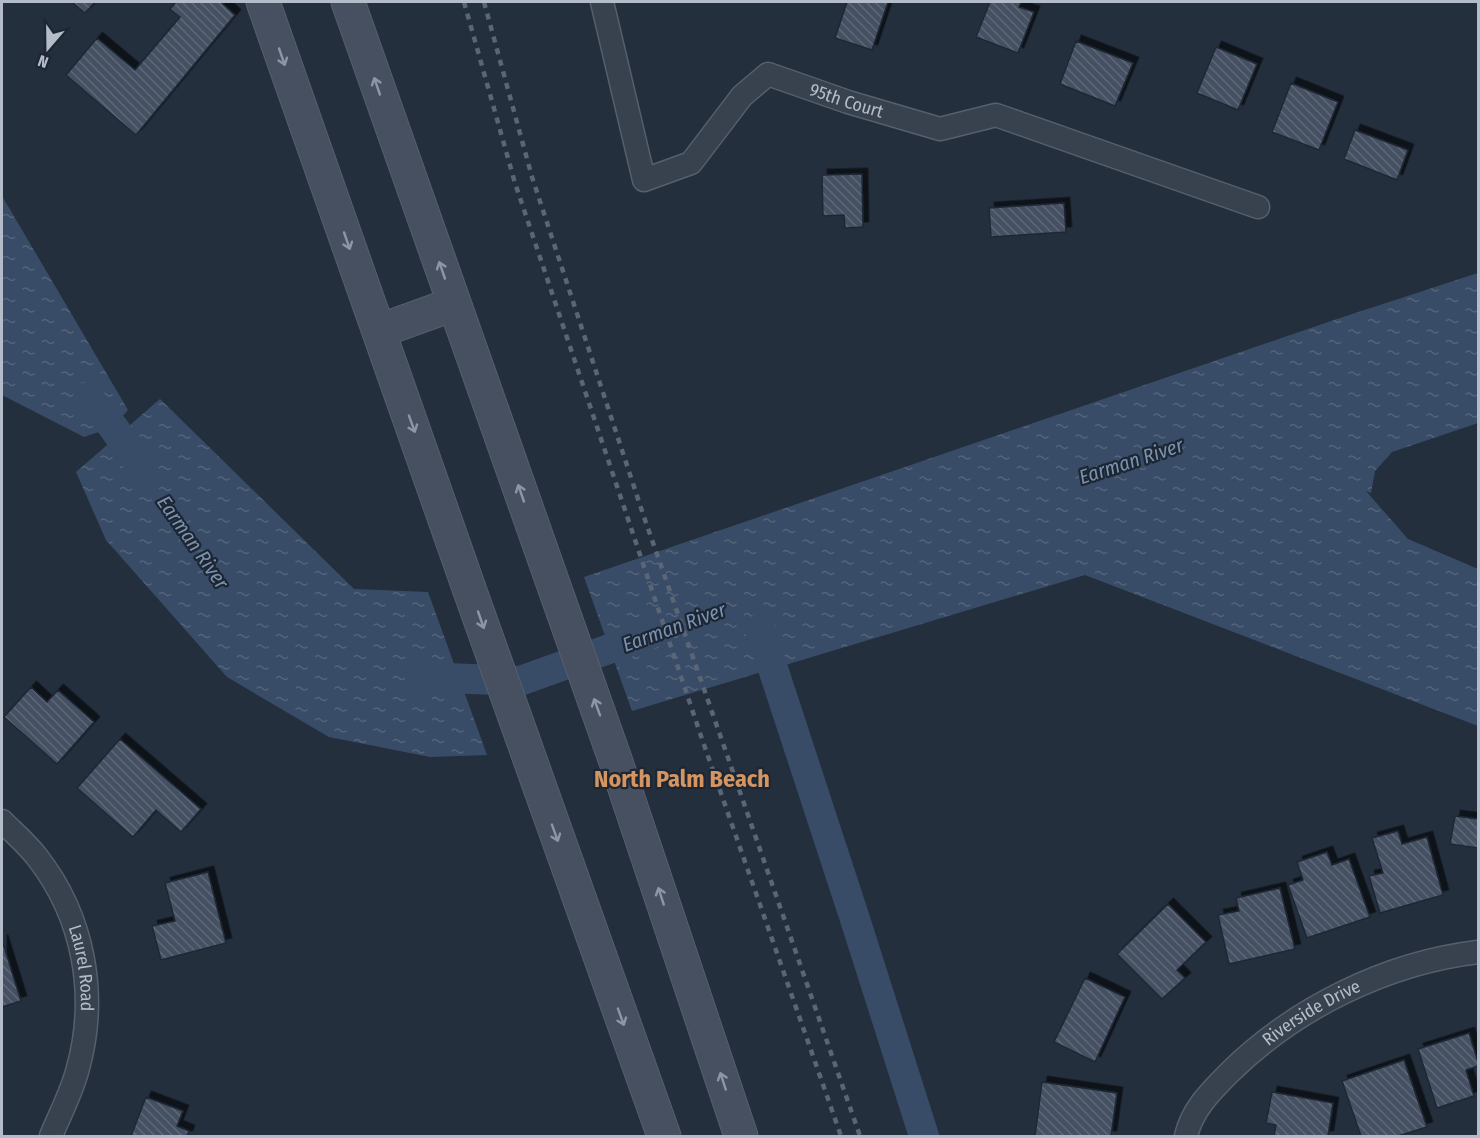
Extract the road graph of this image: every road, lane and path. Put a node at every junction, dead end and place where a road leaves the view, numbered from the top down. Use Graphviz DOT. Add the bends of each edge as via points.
graph roads {
  1 [pos="263,2"];
  2 [pos="348,2"];
  3 [pos="602,2"];
  4 [pos="1258,207"];
  5 [pos="454,304"];
  6 [pos="379,331"];
  7 [pos="2,821"];
  8 [pos="1479,952"];
  9 [pos="51,1137"];
  10 [pos="664,1137"];
  11 [pos="741,1137"];
  12 [pos="1186,1137"];
  1 -- 6 [label="main road, one-way"];
  5 -- 2 [label="main road, one-way"];
  3 -- 4 [label="street, 95th Court" via="644,180 691,163 742,96 768,74 940,129 996,115"];
  5 -- 6 [label="main road"];
  11 -- 5 [label="main road, one-way" via="616,762"];
  6 -- 10 [label="main road, one-way"];
  7 -- 9 [label="street, Laurel Road" via="38,858 59,890 83,955 88,993 86,1033 78,1071"];
  8 -- 12 [label="street, Riverside Drive" via="1418,964 1361,985 1288,1024 1211,1091 1196,1109"];
}
